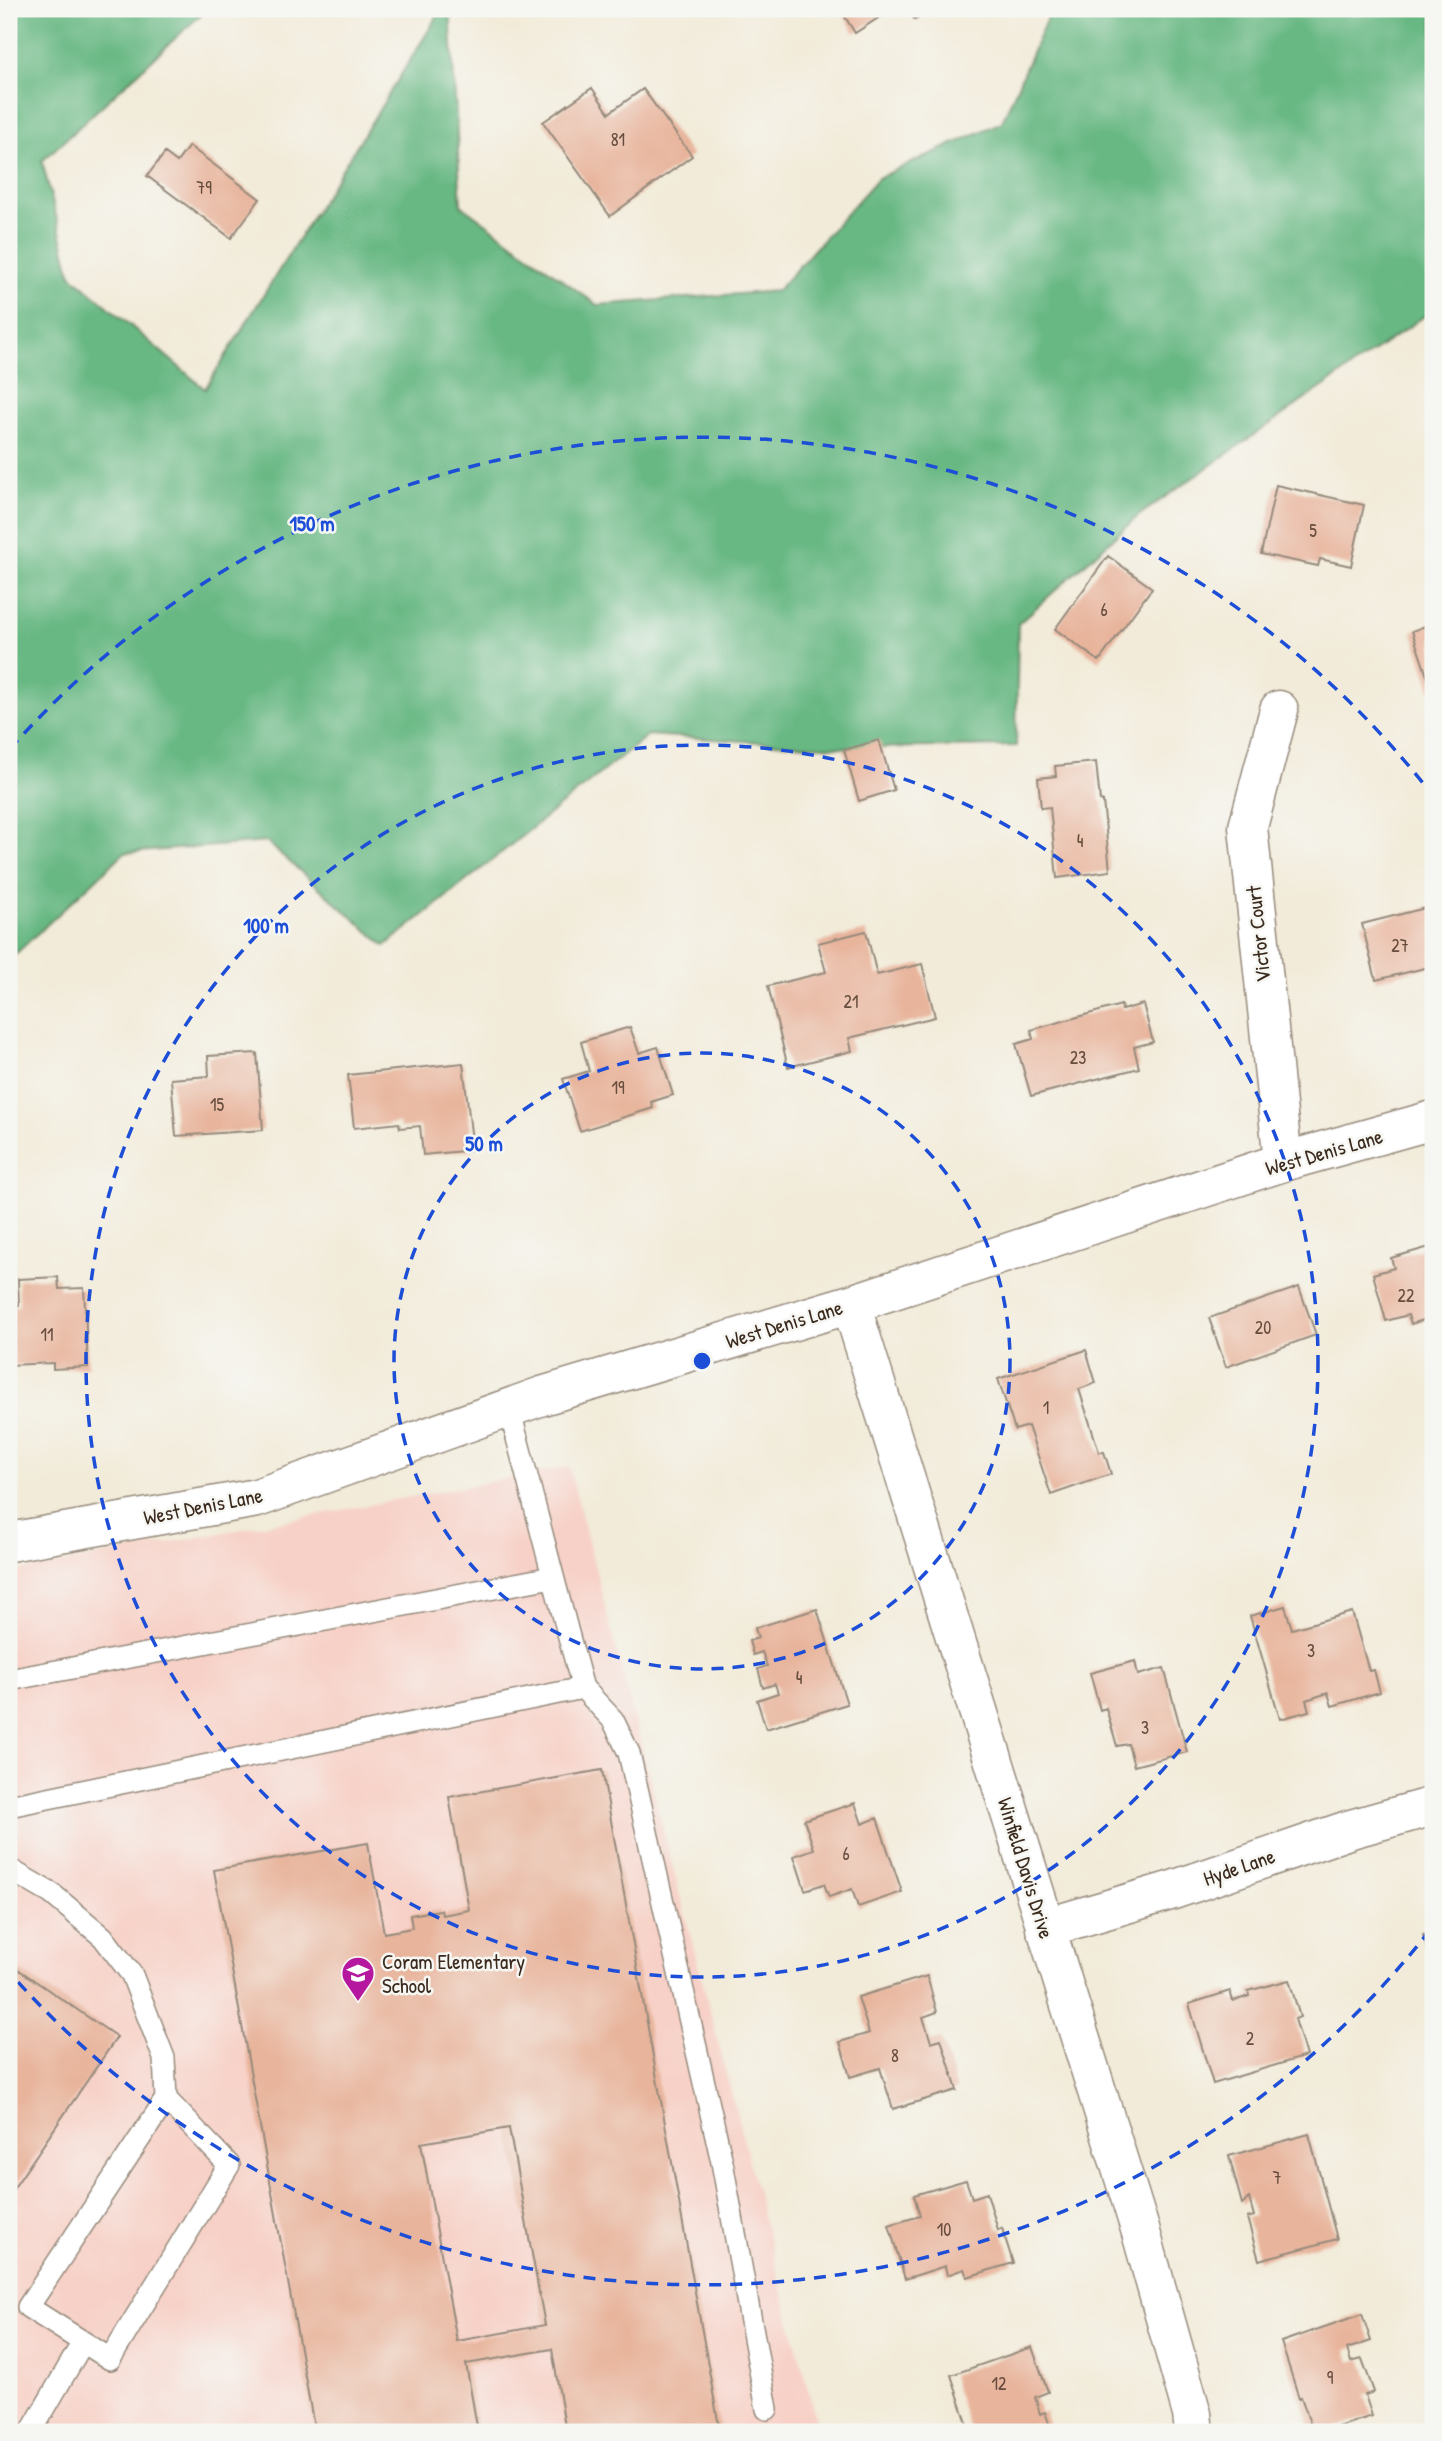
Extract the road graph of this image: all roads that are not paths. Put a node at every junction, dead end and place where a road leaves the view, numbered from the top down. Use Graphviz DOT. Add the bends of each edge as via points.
graph roads {
  1 [pos="1279,710"];
  2 [pos="1433,1121"];
  3 [pos="1283,1162"];
  4 [pos="851,1304"];
  5 [pos="509,1408"];
  6 [pos="9,1542"];
  7 [pos="552,1577"];
  8 [pos="9,1680"];
  9 [pos="583,1688"];
  10 [pos="9,1806"];
  11 [pos="1433,1806"];
  12 [pos="9,1869"];
  13 [pos="1045,1928"];
  14 [pos="166,2099"];
  15 [pos="83,2342"];
  16 [pos="766,2409"];
  17 [pos="31,2432"];
  18 [pos="1194,2432"];
  1 -- 3 [label="street, Victor Court" via="1248,827"];
  2 -- 3 [label="street, West Denis Lane"];
  3 -- 4 [label="street, West Denis Lane"];
  4 -- 5 [label="street, West Denis Lane"];
  4 -- 13 [label="street, Winfield Davis Drive"];
  5 -- 6 [label="street, West Denis Lane" via="257,1498"];
  5 -- 7 [label="lane"];
  7 -- 8 [label="lane"];
  7 -- 9 [label="lane"];
  9 -- 10 [label="lane"];
  9 -- 16 [label="lane" via="613,1720 629,1753 722,2162"];
  11 -- 13 [label="street, Hyde Lane"];
  12 -- 14 [label="lane" via="52,1894 103,1937 132,1975 164,2059"];
  13 -- 18 [label="street, Winfield Davis Drive" via="1140,2229"];
  14 -- 15 [label="lane" via="28,2307"];
  14 -- 15 [label="lane" via="229,2165 110,2359"];
  15 -- 17 [label="lane"];
}
